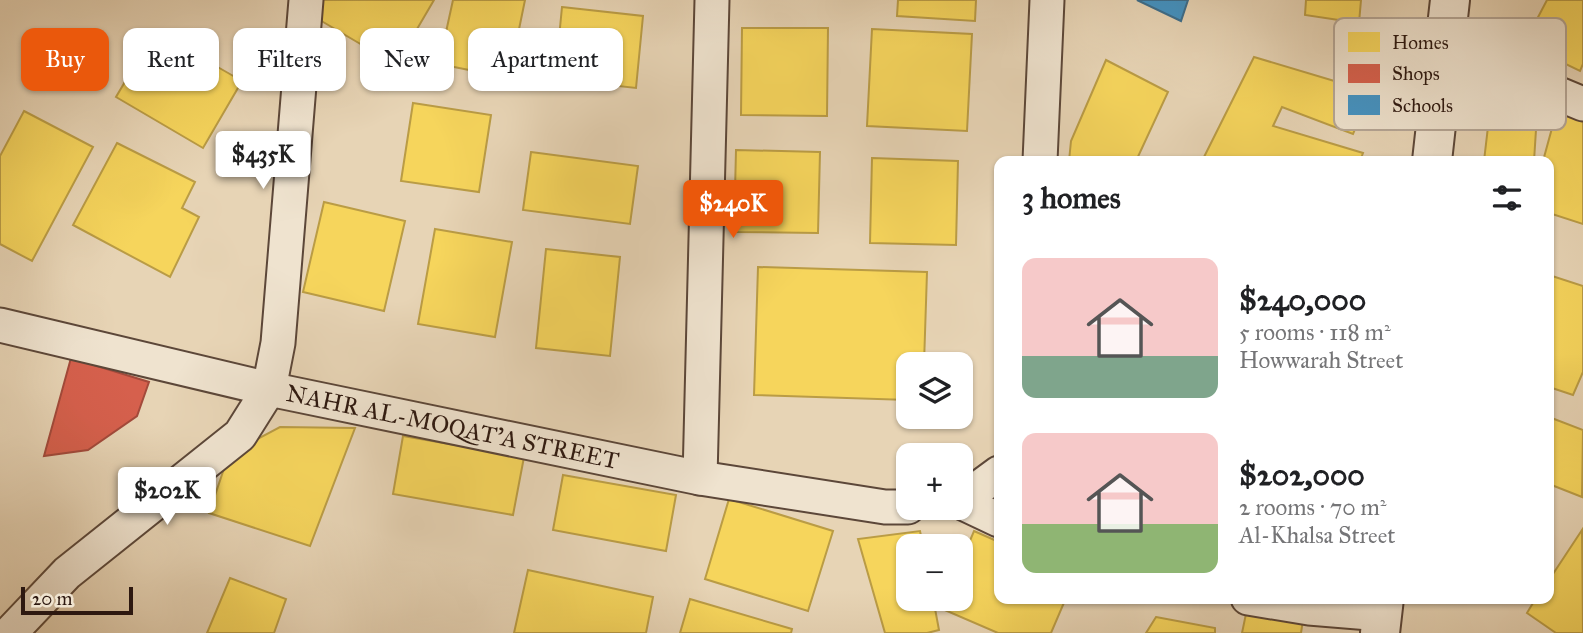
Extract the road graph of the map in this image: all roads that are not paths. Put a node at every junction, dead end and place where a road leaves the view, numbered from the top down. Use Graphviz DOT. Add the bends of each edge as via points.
graph roads {
  1 [pos="306,0"];
  2 [pos="712,0"];
  3 [pos="1047,0"];
  4 [pos="1450,0"];
  5 [pos="1448,18"];
  6 [pos="1566,97"];
  7 [pos="1583,104"];
  8 [pos="1436,130"];
  9 [pos="1040,156"];
  10 [pos="1433,156"];
  11 [pos="0,325"];
  12 [pos="269,389"];
  13 [pos="994,477"];
  14 [pos="700,478"];
  15 [pos="973,492"];
  16 [pos="896,507"];
  17 [pos="973,507"];
  18 [pos="994,518"];
  19 [pos="1285,604"];
  20 [pos="1382,615"];
  21 [pos="7,630"];
  1 -- 12 [label="street" via="278,343"];
  2 -- 14 [label="street"];
  3 -- 9 [label="street"];
  4 -- 5 [label="street"];
  6 -- 7 [label="street"];
  8 -- 10 [label="street"];
  11 -- 12 [label="street, NAHR AL-MOQAT'A STREET"];
  12 -- 14 [label="street, NAHR AL-MOQAT'A STREET"];
  12 -- 21 [label="street" via="240,435 67,573"];
  13 -- 15 [label="street"];
  14 -- 16 [label="street, NAHR AL-MOQAT'A STREET"];
  17 -- 18 [label="street"];
  19 -- 20 [label="street"];
}
